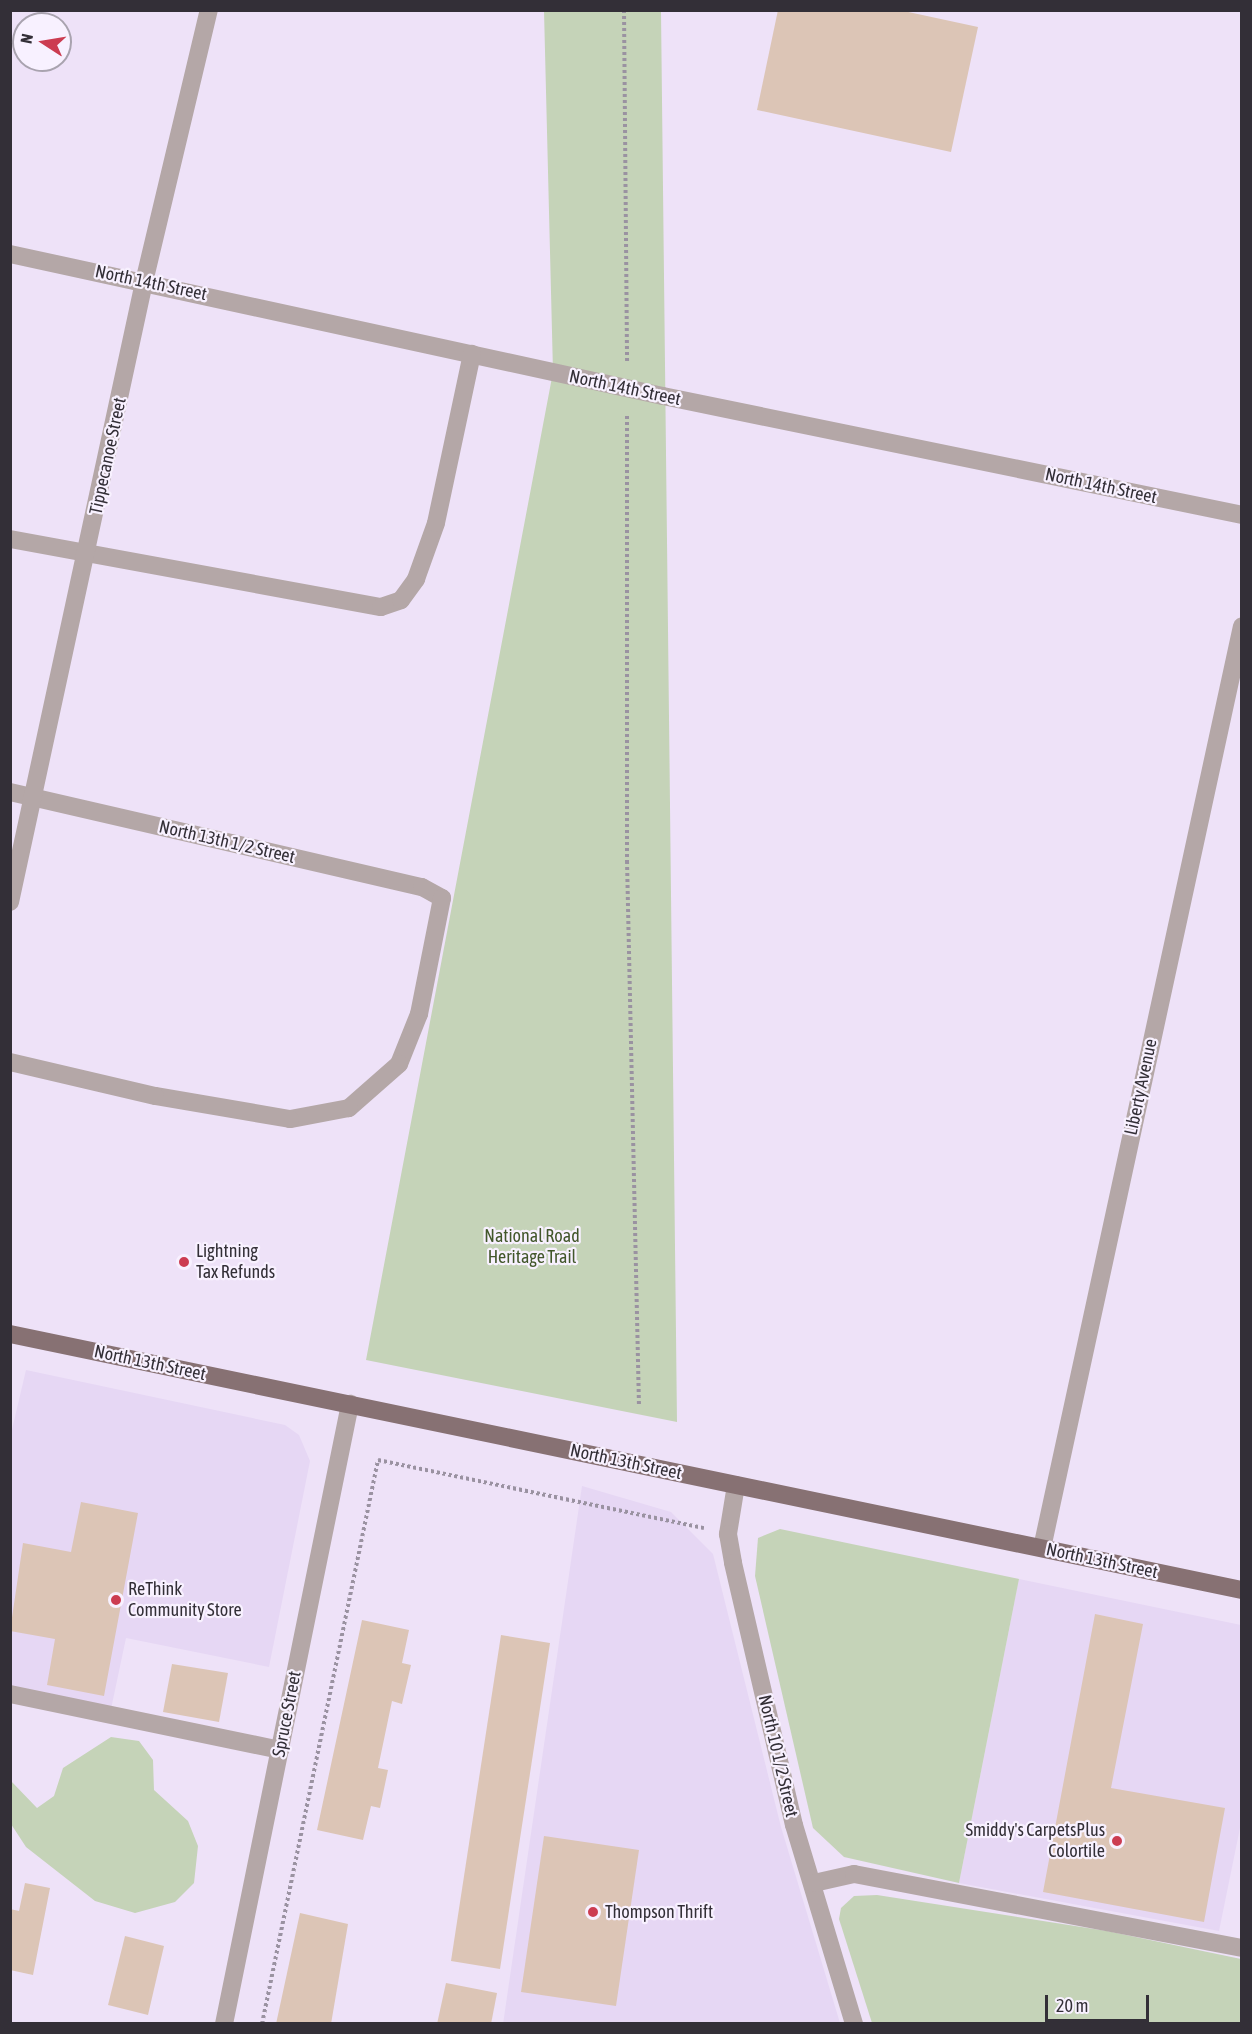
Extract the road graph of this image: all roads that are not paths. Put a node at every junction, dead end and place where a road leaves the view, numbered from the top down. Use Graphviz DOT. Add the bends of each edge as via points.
graph roads {
  1 [pos="209,10"];
  2 [pos="10,254"];
  3 [pos="144,282"];
  4 [pos="472,354"];
  5 [pos="1242,514"];
  6 [pos="10,539"];
  7 [pos="87,555"];
  8 [pos="1242,626"];
  9 [pos="10,792"];
  10 [pos="35,797"];
  11 [pos="10,902"];
  12 [pos="10,1062"];
  13 [pos="10,1334"];
  14 [pos="350,1404"];
  15 [pos="736,1485"];
  16 [pos="1042,1548"];
  17 [pos="1242,1590"];
  18 [pos="10,1694"];
  19 [pos="280,1750"];
  20 [pos="814,1883"];
  21 [pos="1242,1948"];
  22 [pos="224,2024"];
  23 [pos="854,2024"];
  1 -- 3 [label="street, Tippecanoe Street"];
  2 -- 3 [label="street, North 14th Street"];
  3 -- 4 [label="street, North 14th Street"];
  3 -- 7 [label="street, Tippecanoe Street"];
  4 -- 5 [label="street, North 14th Street"];
  4 -- 7 [label="street" via="436,523 416,579 401,600 381,607"];
  6 -- 7 [label="street"];
  7 -- 10 [label="street, Tippecanoe Street"];
  8 -- 16 [label="street, Liberty Avenue"];
  9 -- 10 [label="street, North 13th 1/2 Street"];
  10 -- 11 [label="street, Tippecanoe Street"];
  10 -- 12 [label="street, North 13th 1/2 Street" via="422,887 442,898 419,1014 399,1064 350,1108 290,1119 155,1096"];
  13 -- 14 [label="main road, North 13th Street"];
  14 -- 15 [label="main road, North 13th Street"];
  14 -- 19 [label="street, Spruce Street"];
  15 -- 16 [label="main road, North 13th Street"];
  15 -- 20 [label="street, North 10 1/2 Street" via="728,1534 794,1826"];
  16 -- 17 [label="main road, North 13th Street"];
  18 -- 19 [label="street"];
  19 -- 22 [label="street, Spruce Street"];
  20 -- 21 [label="street" via="854,1874"];
  20 -- 23 [label="street, North 10 1/2 Street"];
}
